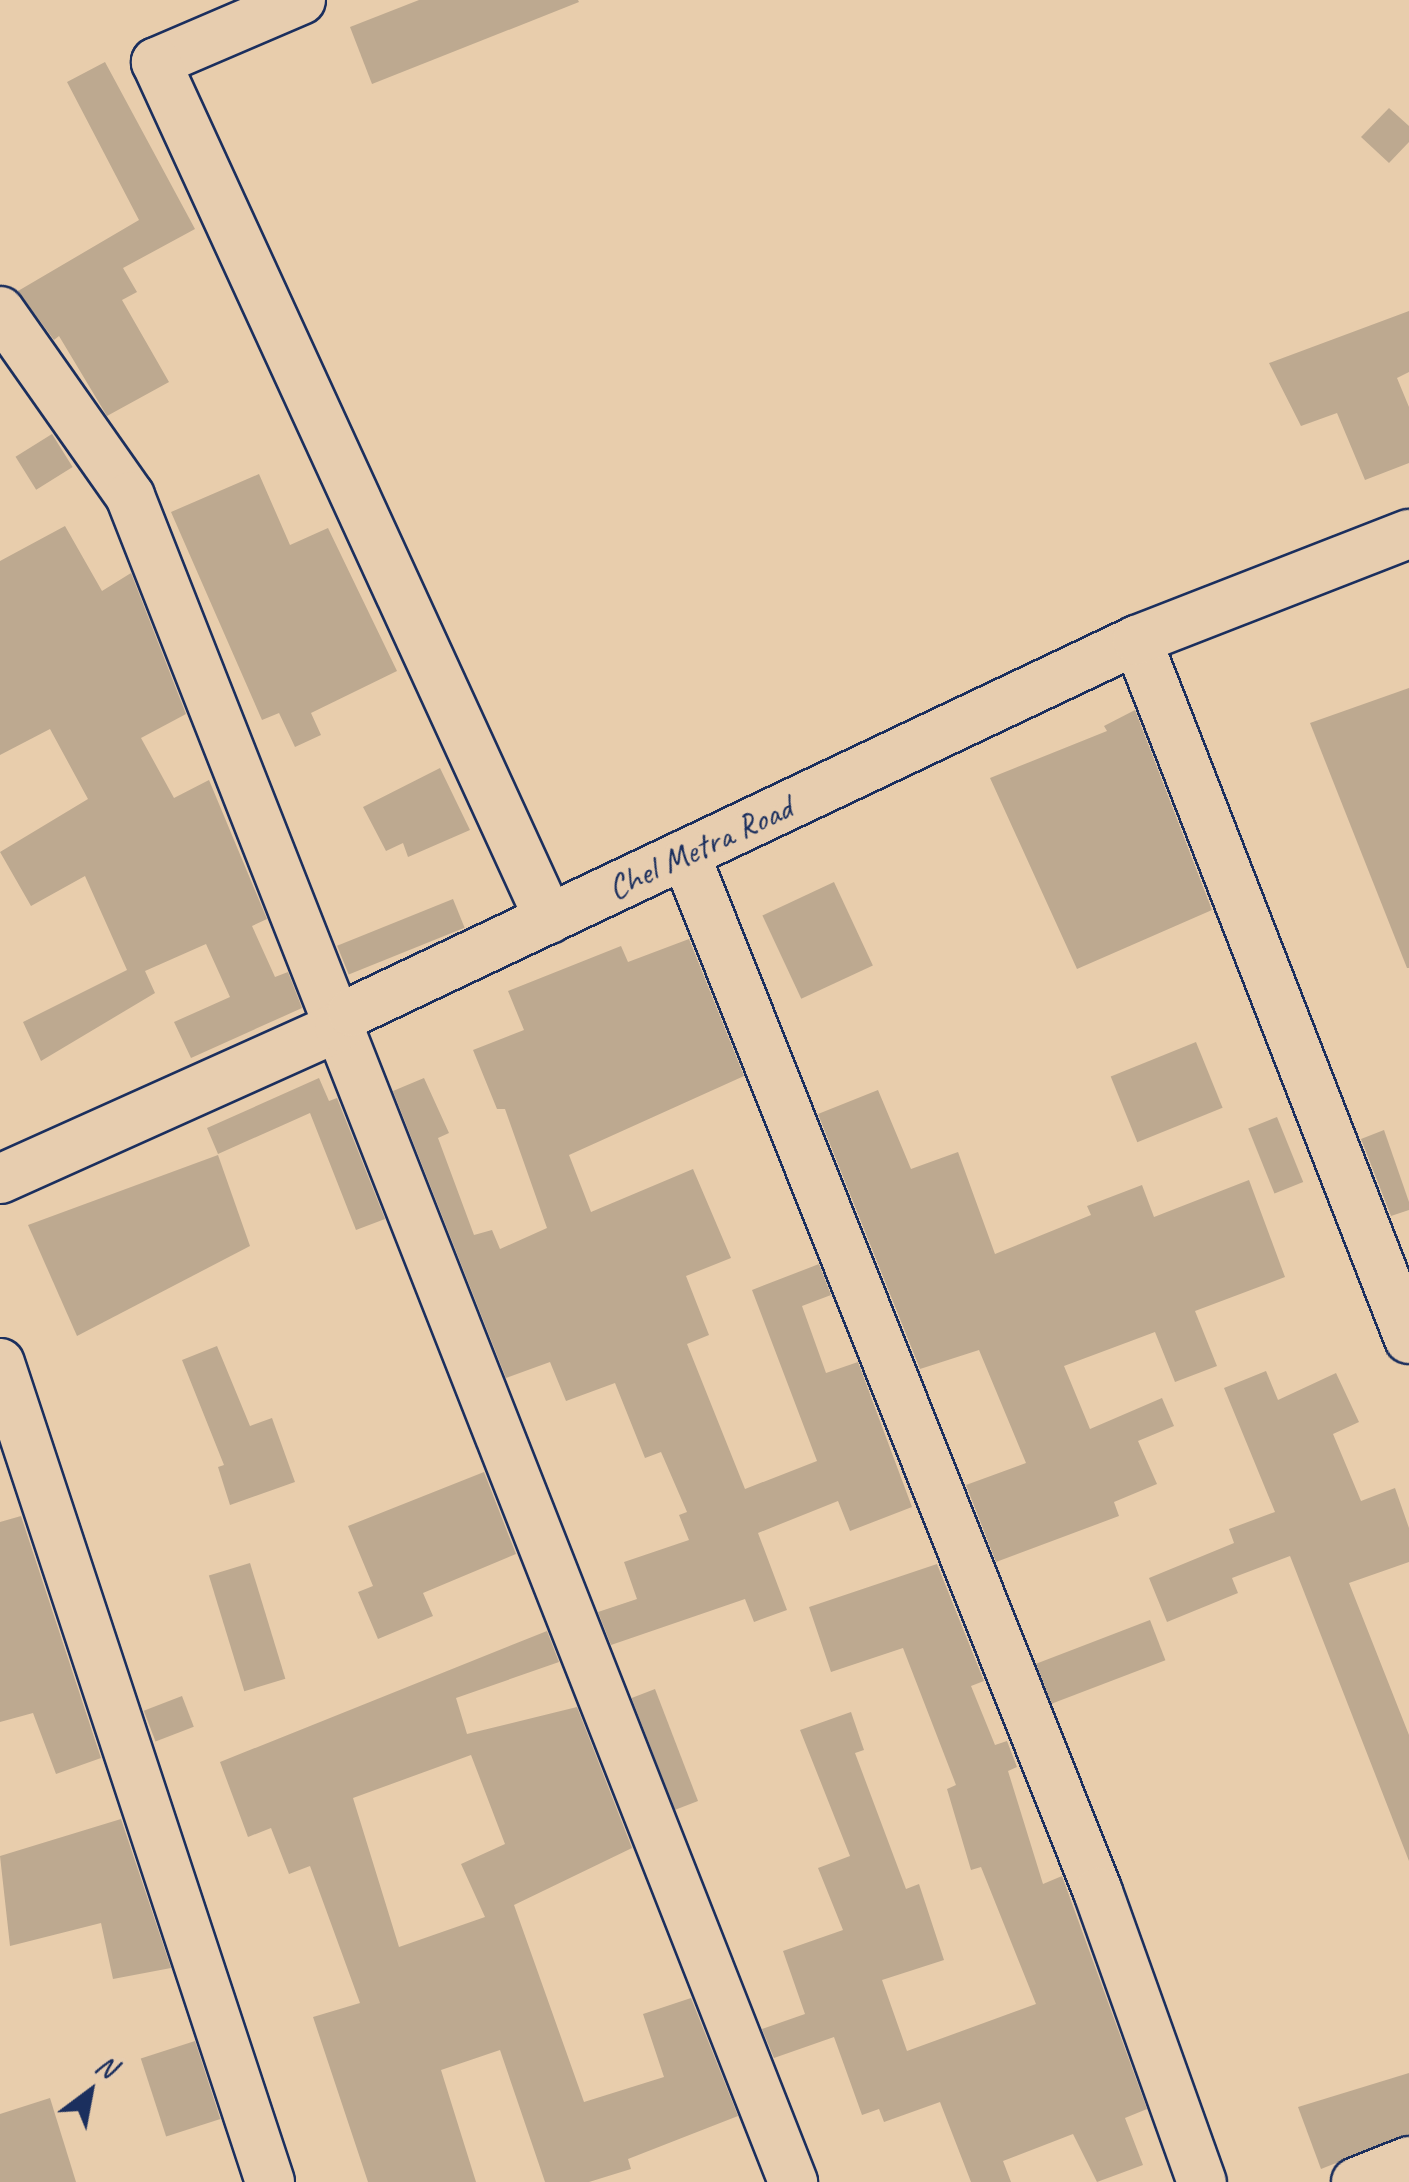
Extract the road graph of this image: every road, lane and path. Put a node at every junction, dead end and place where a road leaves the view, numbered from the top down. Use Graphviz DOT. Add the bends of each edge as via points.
graph roads {
  1 [pos="302,0"];
  2 [pos="0,311"];
  3 [pos="1409,534"];
  4 [pos="1136,640"];
  5 [pos="685,854"];
  6 [pos="549,919"];
  7 [pos="340,1027"];
  8 [pos="1,1176"];
  9 [pos="1409,1339"];
  10 [pos="0,1363"];
  11 [pos="1409,2161"];
  12 [pos="270,2182"];
  13 [pos="793,2182"];
  14 [pos="1202,2182"];
  15 [pos="1356,2182"];
  1 -- 6 [label="street" via="156,62"];
  2 -- 7 [label="street" via="130,496"];
  3 -- 4 [label="street, Chel Metra Road"];
  4 -- 5 [label="street, Chel Metra Road"];
  4 -- 9 [label="street"];
  5 -- 6 [label="street, Chel Metra Road"];
  5 -- 14 [label="street" via="1098,1892"];
  6 -- 7 [label="street, Chel Metra Road" via="352,1012"];
  7 -- 8 [label="street, Chel Metra Road"];
  7 -- 13 [label="street"];
  10 -- 12 [label="street"];
  11 -- 15 [label="street"];
}
